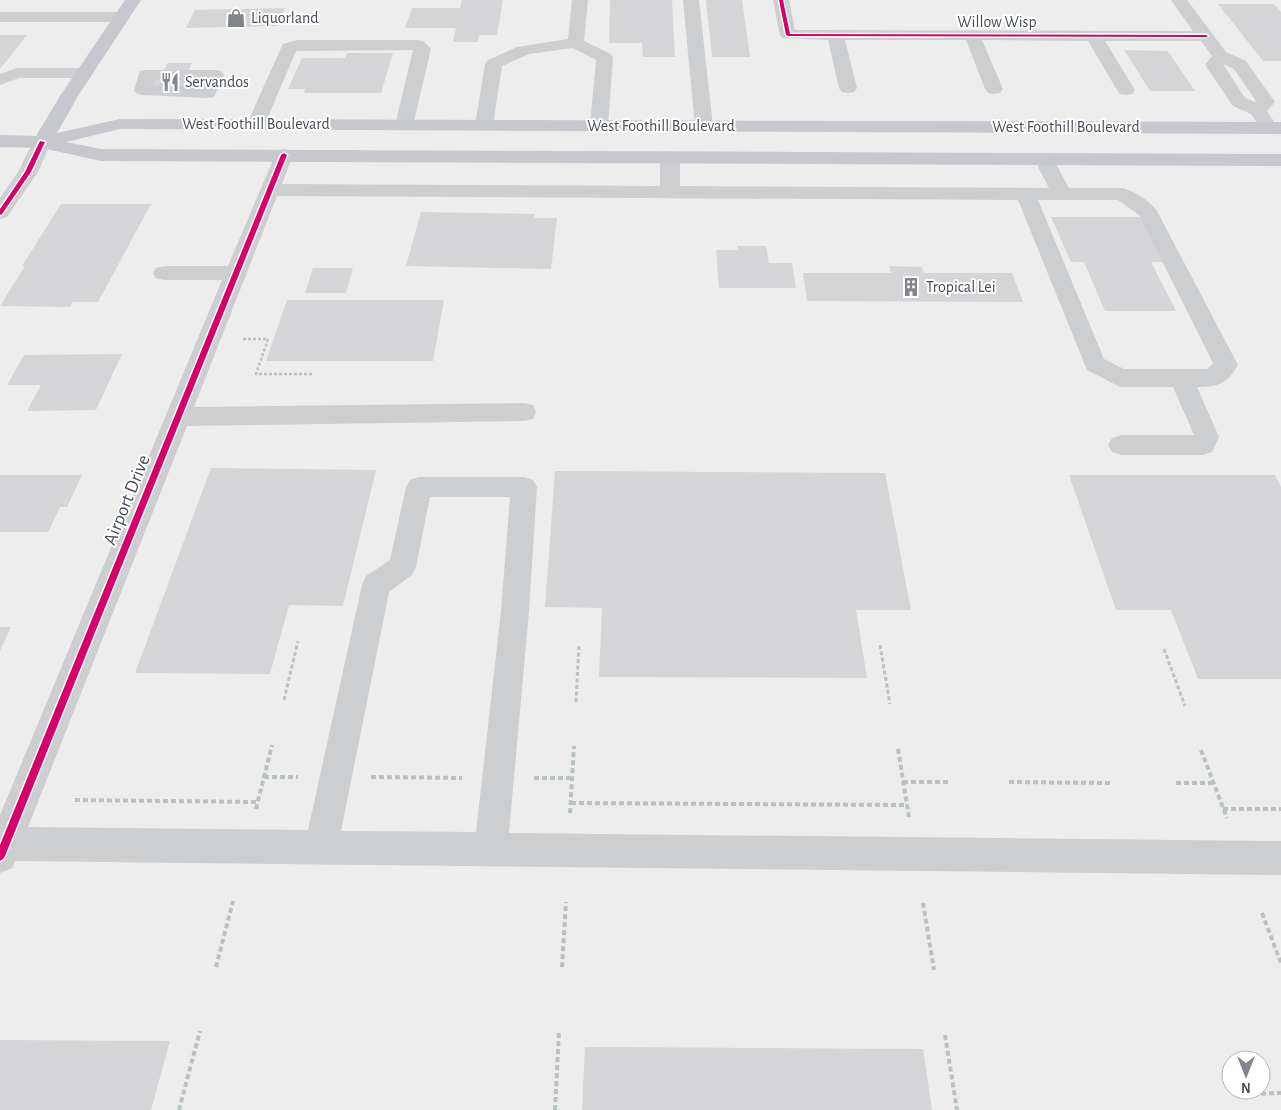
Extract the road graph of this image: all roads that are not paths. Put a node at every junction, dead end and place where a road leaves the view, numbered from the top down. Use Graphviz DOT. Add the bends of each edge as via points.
graph roads {
  1 [pos="133,0"];
  2 [pos="580,0"];
  3 [pos="691,0"];
  4 [pos="781,0"];
  5 [pos="1179,0"];
  6 [pos="0,17"];
  7 [pos="122,17"];
  8 [pos="835,35"];
  9 [pos="972,36"];
  10 [pos="1094,36"];
  11 [pos="1206,36"];
  12 [pos="576,43"];
  13 [pos="1220,56"];
  14 [pos="84,73"];
  15 [pos="0,80"];
  16 [pos="1226,82"];
  17 [pos="1252,82"];
  18 [pos="848,88"];
  19 [pos="994,89"];
  20 [pos="1126,90"];
  21 [pos="1257,110"];
  22 [pos="256,124"];
  23 [pos="404,125"];
  24 [pos="484,125"];
  25 [pos="599,125"];
  26 [pos="704,126"];
  27 [pos="872,126"];
  28 [pos="1275,128"];
  29 [pos="0,141"];
  30 [pos="42,142"];
  31 [pos="284,155"];
  32 [pos="404,156"];
  33 [pos="670,157"];
  34 [pos="1044,159"];
  35 [pos="1281,160"];
  36 [pos="271,190"];
  37 [pos="670,192"];
  38 [pos="1025,193"];
  39 [pos="1062,194"];
  40 [pos="0,213"];
  41 [pos="164,273"];
  42 [pos="237,273"];
  43 [pos="1181,378"];
  44 [pos="524,412"];
  45 [pos="178,417"];
  46 [pos="1121,445"];
  47 [pos="321,848"];
  48 [pos="491,849"];
  49 [pos="2,850"];
  50 [pos="1281,858"];
  1 -- 7 [label="main road"];
  2 -- 12 [label="street"];
  3 -- 26 [label="street"];
  4 -- 8 [label="street, Willow Wisp" via="788,35"];
  5 -- 11 [label="street"];
  6 -- 7 [label="street"];
  7 -- 14 [label="main road"];
  8 -- 9 [label="street, Willow Wisp"];
  8 -- 18 [label="street"];
  9 -- 10 [label="street, Willow Wisp"];
  9 -- 19 [label="street"];
  10 -- 11 [label="street, Willow Wisp"];
  10 -- 20 [label="street"];
  11 -- 13 [label="street"];
  12 -- 24 [label="street" via="508,54 494,64"];
  12 -- 25 [label="street" via="605,58"];
  13 -- 16 [label="street" via="1214,65"];
  13 -- 17 [label="street" via="1240,65"];
  14 -- 15 [label="street" via="17,73"];
  14 -- 30 [label="main road"];
  16 -- 17 [label="street"];
  16 -- 21 [label="street" via="1239,102"];
  17 -- 21 [label="street" via="1266,102"];
  21 -- 28 [label="street"];
  22 -- 23 [label="main road, West Foothill Boulevard"];
  22 -- 23 [label="street" via="289,48 298,45 417,45 423,50"];
  22 -- 30 [label="main road, West Foothill Boulevard" via="120,124"];
  23 -- 24 [label="main road, West Foothill Boulevard"];
  24 -- 25 [label="main road, West Foothill Boulevard"];
  25 -- 26 [label="main road, West Foothill Boulevard"];
  25 -- 32 [label="main road" via="596,132 570,140 435,141"];
  26 -- 27 [label="main road, West Foothill Boulevard"];
  27 -- 28 [label="main road, West Foothill Boulevard"];
  27 -- 33 [label="main road" via="854,138 836,142 695,141 672,150"];
  29 -- 30 [label="main road, West Foothill Boulevard"];
  30 -- 31 [label="main road, West Foothill Boulevard" via="101,155"];
  30 -- 40 [label="street" via="28,172"];
  31 -- 32 [label="main road, West Foothill Boulevard"];
  31 -- 36 [label="street, Airport Drive"];
  32 -- 33 [label="main road, West Foothill Boulevard"];
  33 -- 34 [label="main road, West Foothill Boulevard"];
  33 -- 37 [label="street"];
  34 -- 35 [label="main road, West Foothill Boulevard"];
  34 -- 39 [label="street"];
  36 -- 37 [label="street"];
  36 -- 42 [label="street, Airport Drive"];
  37 -- 38 [label="street"];
  38 -- 39 [label="street"];
  38 -- 43 [label="street" via="1095,364 1120,378"];
  39 -- 43 [label="street" via="1123,194 1147,211 1226,366 1213,378"];
  41 -- 42 [label="street"];
  42 -- 45 [label="street, Airport Drive"];
  43 -- 46 [label="street" via="1207,436 1203,445"];
  44 -- 45 [label="street"];
  45 -- 49 [label="street, Airport Drive"];
  47 -- 48 [label="street"];
  47 -- 48 [label="street" via="376,585 402,567 419,487 524,487"];
  47 -- 49 [label="street"];
  48 -- 50 [label="street"];
}
